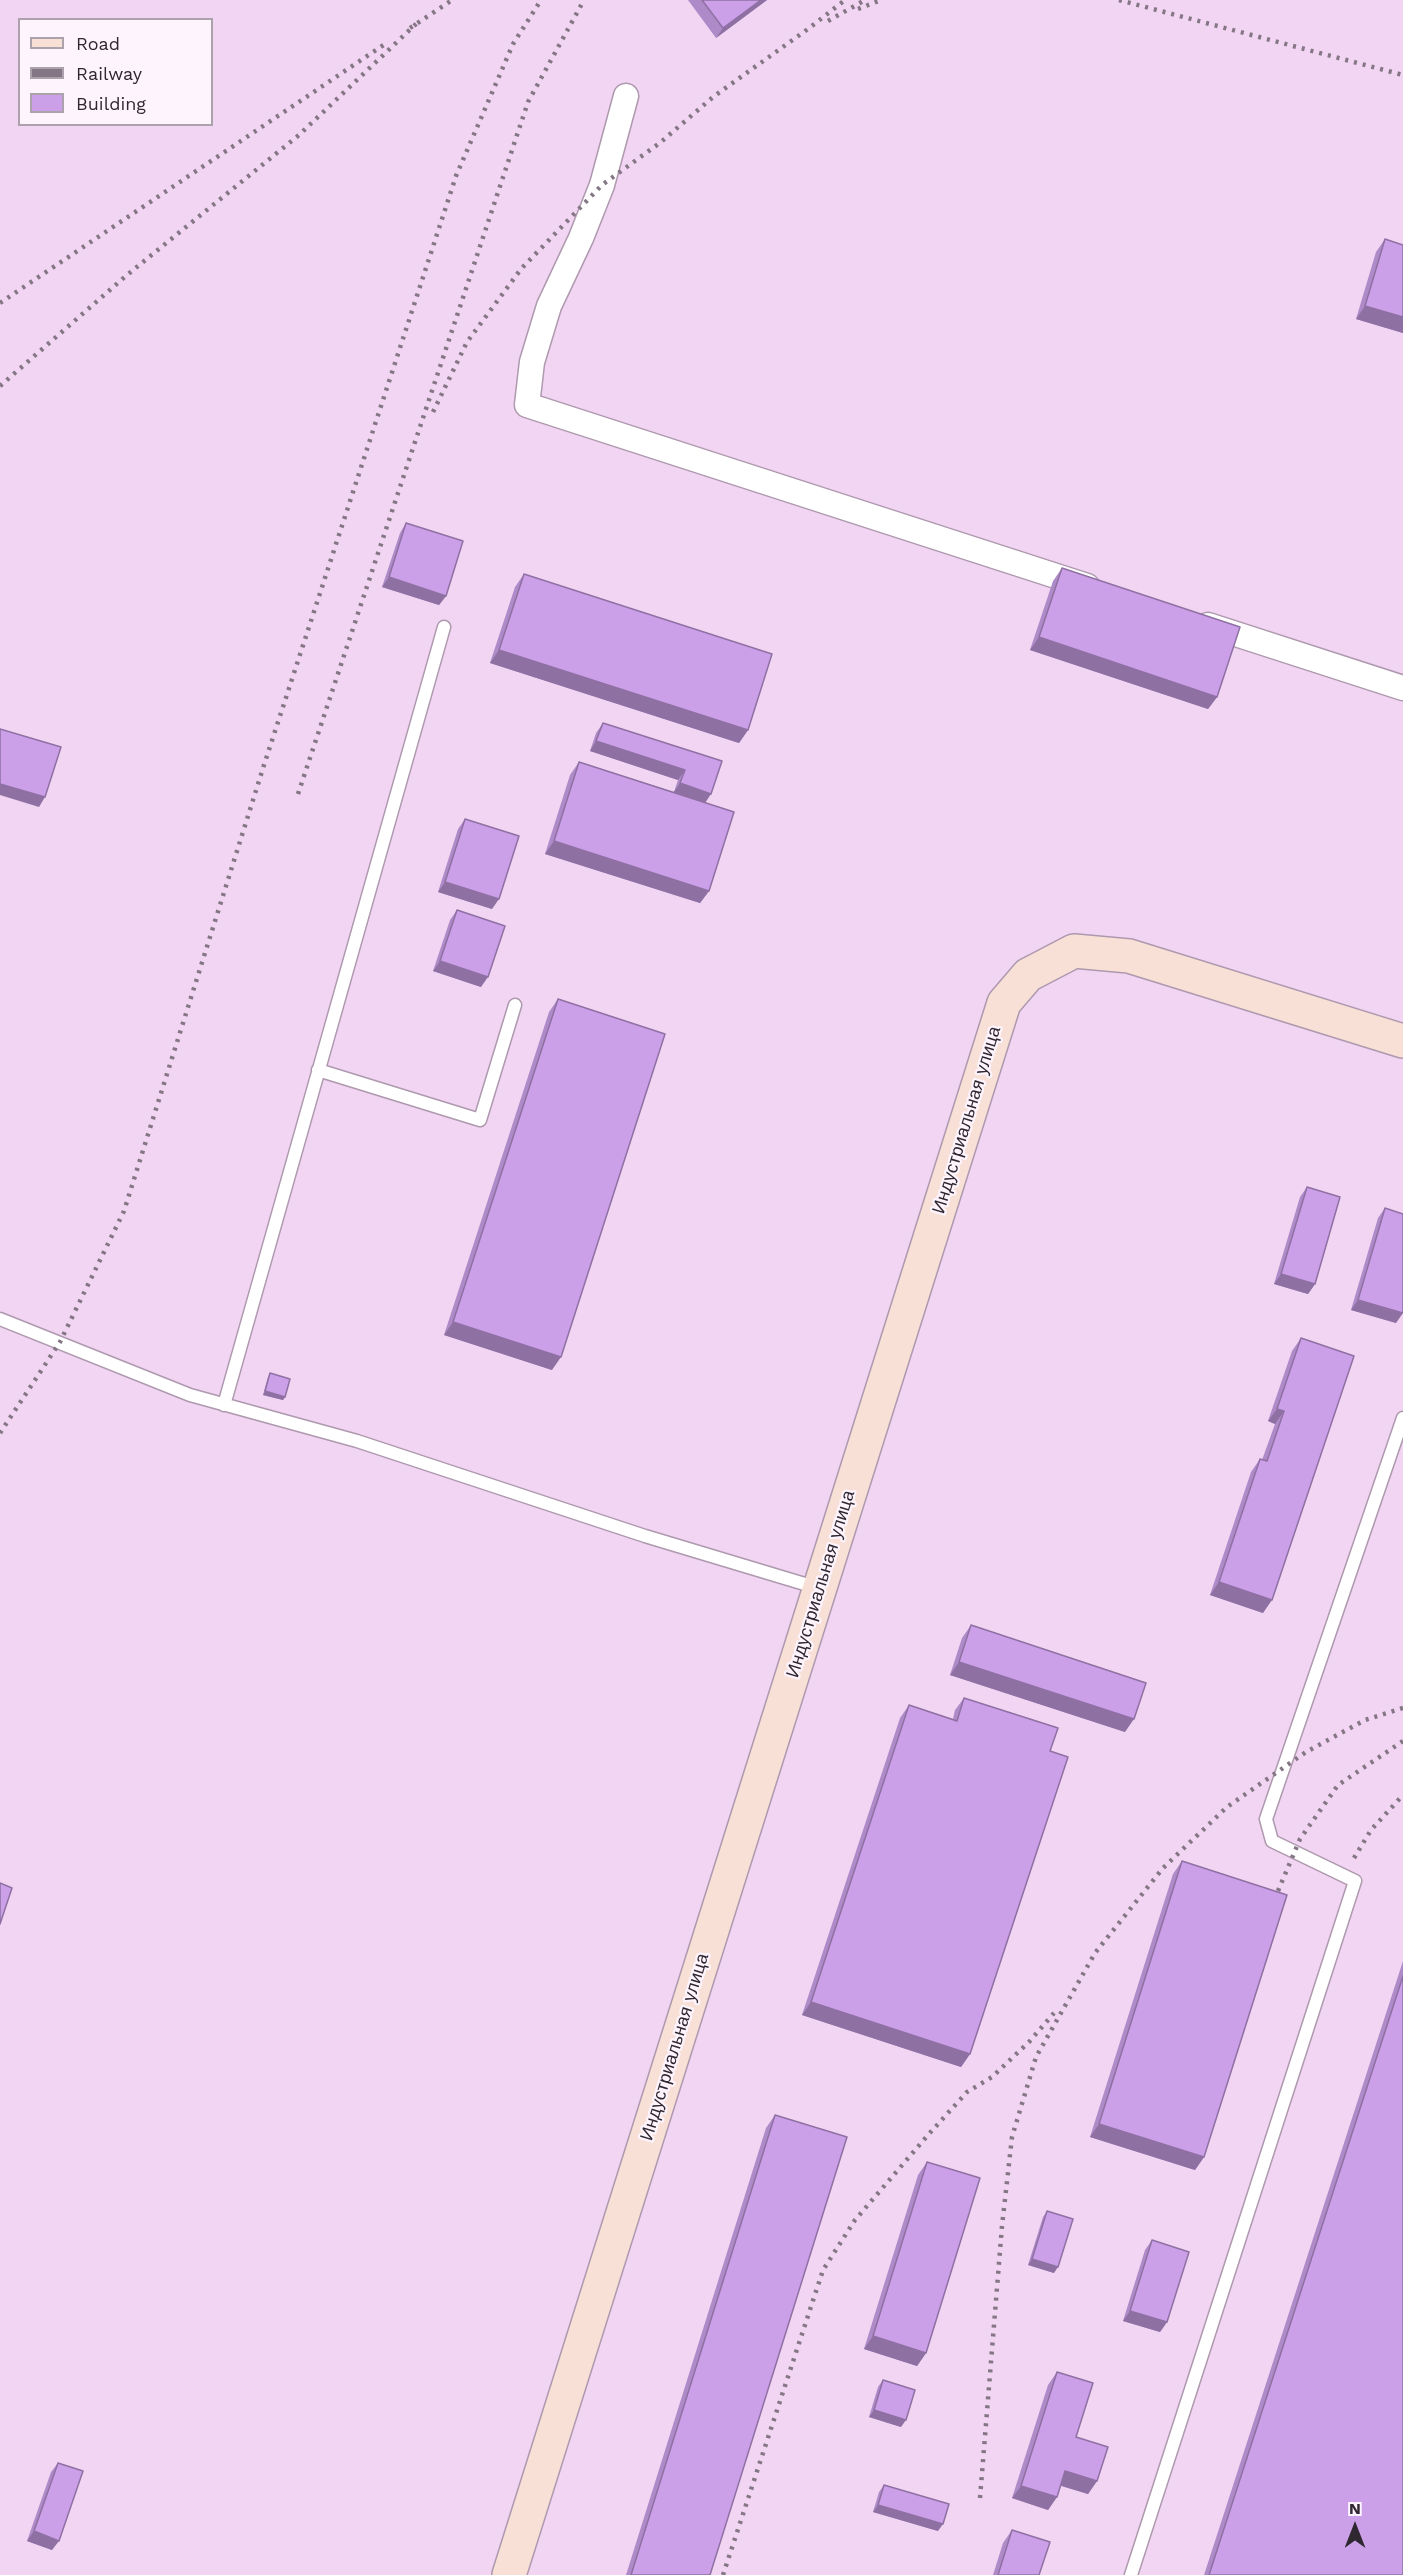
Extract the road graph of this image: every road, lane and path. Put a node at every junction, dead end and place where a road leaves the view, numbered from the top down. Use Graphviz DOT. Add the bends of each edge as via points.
graph roads {
  1 [pos="626,96"];
  2 [pos="1107,593"];
  3 [pos="1187,619"];
  4 [pos="444,627"];
  5 [pos="1403,688"];
  6 [pos="515,1005"];
  7 [pos="1403,1041"];
  8 [pos="318,1070"];
  9 [pos="0,1319"];
  10 [pos="224,1404"];
  11 [pos="1403,1418"];
  12 [pos="819,1589"];
  13 [pos="509,2575"];
  14 [pos="1131,2575"];
  1 -- 2 [label="street" via="602,185 549,306 532,362 527,405"];
  3 -- 5 [label="street"];
  4 -- 8 [label="lane"];
  6 -- 8 [label="lane" via="480,1120"];
  7 -- 12 [label="street, Индустриальная улица" via="1129,956 1074,951 1028,975 1004,1003"];
  8 -- 10 [label="lane"];
  9 -- 10 [label="lane" via="190,1395"];
  10 -- 12 [label="lane" via="357,1442"];
  11 -- 14 [label="lane" via="1266,1819 1272,1841 1355,1881"];
  12 -- 13 [label="street, Индустриальная улица"];
}
